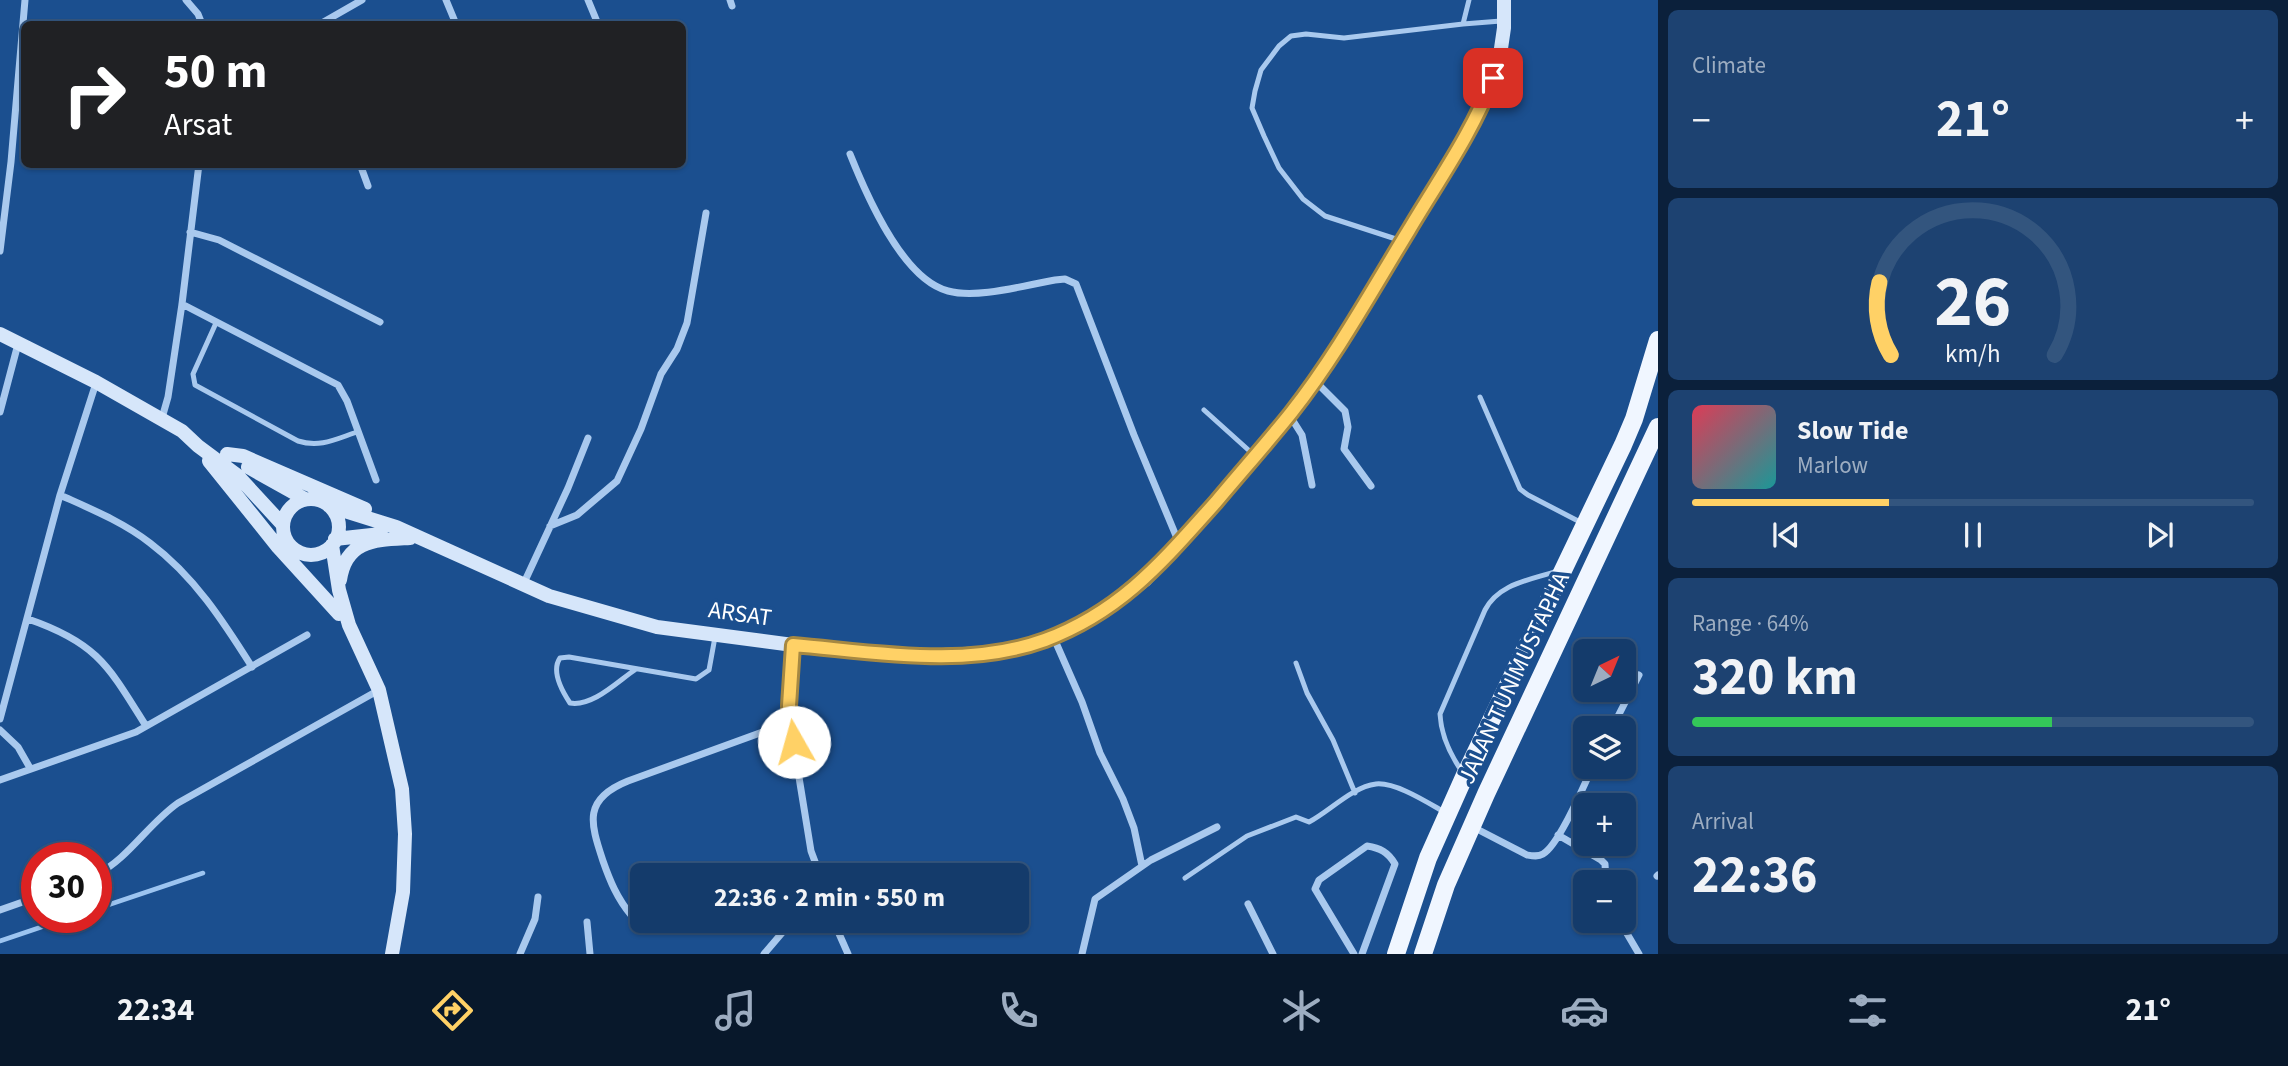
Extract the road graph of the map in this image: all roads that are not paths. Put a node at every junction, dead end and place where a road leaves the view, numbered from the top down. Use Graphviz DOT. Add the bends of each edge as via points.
graph roads {
  1 [pos="25,0"];
  2 [pos="186,0"];
  3 [pos="362,0"];
  4 [pos="446,0"];
  5 [pos="588,0"];
  6 [pos="1469,0"];
  7 [pos="1504,0"];
  8 [pos="1504,20"];
  9 [pos="23,21"];
  10 [pos="201,21"];
  11 [pos="325,21"];
  12 [pos="455,21"];
  13 [pos="596,21"];
  14 [pos="1463,24"];
  15 [pos="21,48"];
  16 [pos="16,108"];
  17 [pos="21,109"];
  18 [pos="850,154"];
  19 [pos="198,168"];
  20 [pos="361,168"];
  21 [pos="368,186"];
  22 [pos="706,213"];
  23 [pos="190,232"];
  24 [pos="1402,241"];
  25 [pos="0,251"];
  26 [pos="182,304"];
  27 [pos="380,322"];
  28 [pos="216,323"];
  29 [pos="0,334"];
  30 [pos="1658,341"];
  31 [pos="18,343"];
  32 [pos="1314,380"];
  33 [pos="96,382"];
  34 [pos="1658,389"];
  35 [pos="1480,397"];
  36 [pos="1204,410"];
  37 [pos="0,412"];
  38 [pos="1289,415"];
  39 [pos="162,418"];
  40 [pos="1634,419"];
  41 [pos="1658,427"];
  42 [pos="182,431"];
  43 [pos="357,432"];
  44 [pos="588,438"];
  45 [pos="198,446"];
  46 [pos="1658,453"];
  47 [pos="227,454"];
  48 [pos="1256,456"];
  49 [pos="1641,465"];
  50 [pos="376,480"];
  51 [pos="1312,485"];
  52 [pos="1371,486"];
  53 [pos="60,495"];
  54 [pos="305,499"];
  55 [pos="329,506"];
  56 [pos="1585,524"];
  57 [pos="283,526"];
  58 [pos="550,526"];
  59 [pos="396,527"];
  60 [pos="410,538"];
  61 [pos="334,542"];
  62 [pos="430,543"];
  63 [pos="1179,543"];
  64 [pos="302,554"];
  65 [pos="1564,569"];
  66 [pos="523,585"];
  67 [pos="339,590"];
  68 [pos="28,619"];
  69 [pos="344,620"];
  70 [pos="715,634"];
  71 [pos="307,635"];
  72 [pos="1053,636"];
  73 [pos="793,645"];
  74 [pos="1296,663"];
  75 [pos="252,667"];
  76 [pos="636,669"];
  77 [pos="1639,675"];
  78 [pos="379,690"];
  79 [pos="1618,716"];
  80 [pos="0,719"];
  81 [pos="790,723"];
  82 [pos="146,726"];
  83 [pos="0,730"];
  84 [pos="30,768"];
  85 [pos="1465,775"];
  86 [pos="1586,779"];
  87 [pos="0,780"];
  88 [pos="1355,793"];
  89 [pos="1448,814"];
  90 [pos="1472,826"];
  91 [pos="1217,827"];
  92 [pos="1558,835"];
  93 [pos="816,863"];
  94 [pos="112,865"];
  95 [pos="1142,866"];
  96 [pos="1605,870"];
  97 [pos="1185,878"];
  98 [pos="538,897"];
  99 [pos="21,903"];
  100 [pos="1248,905"];
  101 [pos="0,910"];
  102 [pos="630,914"];
  103 [pos="587,922"];
  104 [pos="782,933"];
  105 [pos="839,933"];
  106 [pos="1627,933"];
  107 [pos="392,954"];
  108 [pos="520,954"];
  109 [pos="590,954"];
  110 [pos="764,954"];
  111 [pos="848,954"];
  112 [pos="1082,954"];
  113 [pos="1273,954"];
  114 [pos="1354,954"];
  115 [pos="1362,954"];
  116 [pos="1396,954"];
  117 [pos="1423,954"];
  118 [pos="1639,954"];
  1 -- 9 [label="street"];
  2 -- 10 [label="street"];
  3 -- 11 [label="street"];
  4 -- 12 [label="street"];
  5 -- 13 [label="street"];
  6 -- 14 [label="lane"];
  7 -- 8 [label="main road, ARSAT"];
  8 -- 14 [label="lane"];
  8 -- 24 [label="main road, ARSAT" via="1499,62 1487,94"];
  14 -- 24 [label="lane" via="1344,38 1291,36 1261,70 1255,90 1252,108 1264,136 1279,168 1303,199 1325,216"];
  15 -- 16 [label="street"];
  16 -- 17 [label="street"];
  16 -- 25 [label="street"];
  18 -- 63 [label="street" via="892,241 935,285 970,293 1055,279 1076,284"];
  19 -- 23 [label="street"];
  20 -- 21 [label="street"];
  22 -- 58 [label="street" via="687,323 617,481 578,515"];
  23 -- 26 [label="street"];
  23 -- 27 [label="street" via="219,240"];
  24 -- 32 [label="main road, ARSAT"];
  26 -- 28 [label="street"];
  26 -- 39 [label="street"];
  28 -- 43 [label="street" via="338,385"];
  28 -- 43 [label="lane" via="193,374 195,385 298,441 328,443"];
  29 -- 31 [label="main road"];
  30 -- 40 [label="main road"];
  31 -- 33 [label="main road"];
  31 -- 37 [label="street"];
  32 -- 38 [label="main road, ARSAT"];
  32 -- 52 [label="street" via="1345,411 1344,449"];
  33 -- 39 [label="main road"];
  33 -- 53 [label="street"];
  34 -- 40 [label="main road"];
  35 -- 56 [label="lane" via="1520,489"];
  36 -- 48 [label="lane"];
  38 -- 48 [label="main road, ARSAT"];
  38 -- 51 [label="street" via="1302,435"];
  39 -- 42 [label="main road"];
  40 -- 56 [label="main road"];
  41 -- 49 [label="main road, JALAN TUN MUSTAPHA"];
  42 -- 45 [label="main road"];
  42 -- 47 [label="main road"];
  43 -- 50 [label="street"];
  44 -- 58 [label="street"];
  45 -- 57 [label="main road" via="237,475"];
  45 -- 69 [label="main road" via="278,547"];
  46 -- 49 [label="main road"];
  47 -- 54 [label="main road"];
  47 -- 59 [label="main road" via="243,456"];
  48 -- 63 [label="main road, ARSAT"];
  49 -- 90 [label="main road, JALAN TUN MUSTAPHA"];
  53 -- 68 [label="street"];
  53 -- 75 [label="street" via="126,527 171,561 215,609"];
  54 -- 55 [label="main road"];
  54 -- 57 [label="main road" via="289,508"];
  55 -- 59 [label="main road"];
  55 -- 61 [label="main road" via="338,522"];
  56 -- 65 [label="main road"];
  57 -- 64 [label="main road" via="288,542"];
  58 -- 66 [label="street"];
  59 -- 62 [label="main road"];
  60 -- 61 [label="main road" via="372,534"];
  60 -- 62 [label="main road"];
  60 -- 67 [label="main road" via="359,546 342,566"];
  61 -- 64 [label="main road" via="314,554"];
  61 -- 67 [label="main road"];
  62 -- 66 [label="main road, ARSAT"];
  63 -- 72 [label="main road, ARSAT" via="1145,580"];
  64 -- 69 [label="main road"];
  65 -- 85 [label="main road"];
  65 -- 85 [label="lane" via="1506,588 1492,597 1485,610 1440,715 1454,761"];
  66 -- 70 [label="main road, ARSAT" via="657,626"];
  67 -- 69 [label="main road"];
  68 -- 80 [label="street"];
  68 -- 82 [label="street" via="76,638 93,652"];
  69 -- 78 [label="main road"];
  70 -- 73 [label="main road, ARSAT"];
  70 -- 76 [label="lane" via="709,670 701,676"];
  71 -- 75 [label="street"];
  72 -- 73 [label="main road, ARSAT" via="1018,648 956,656"];
  72 -- 95 [label="street" via="1123,799"];
  73 -- 81 [label="street"];
  74 -- 88 [label="lane"];
  75 -- 82 [label="street"];
  76 -- 76 [label="lane" via="569,657 559,658 556,667 566,697 576,704 593,699"];
  77 -- 79 [label="street"];
  78 -- 94 [label="street" via="178,803"];
  78 -- 107 [label="main road" via="402,789 405,834 403,892"];
  81 -- 93 [label="street"];
  81 -- 102 [label="street" via="610,788 603,796 593,818 593,831 611,886"];
  82 -- 84 [label="street"];
  83 -- 84 [label="street" via="18,747"];
  84 -- 87 [label="street"];
  85 -- 89 [label="main road"];
  86 -- 92 [label="street"];
  88 -- 89 [label="lane" via="1374,784 1385,785"];
  88 -- 97 [label="lane" via="1309,822 1296,817 1247,836"];
  89 -- 116 [label="main road"];
  90 -- 92 [label="street" via="1536,857 1545,854"];
  90 -- 117 [label="main road, JALAN TUN MUSTAPHA"];
  91 -- 95 [label="street"];
  92 -- 96 [label="street" via="1601,860"];
  95 -- 112 [label="street" via="1096,900"];
  98 -- 108 [label="street" via="535,919"];
  99 -- 101 [label="street"];
  100 -- 113 [label="street"];
  103 -- 109 [label="street"];
  104 -- 110 [label="street"];
  105 -- 111 [label="street"];
  106 -- 118 [label="street"];
  114 -- 115 [label="street" via="1315,889 1319,880 1367,846 1390,855 1395,864"];
}
